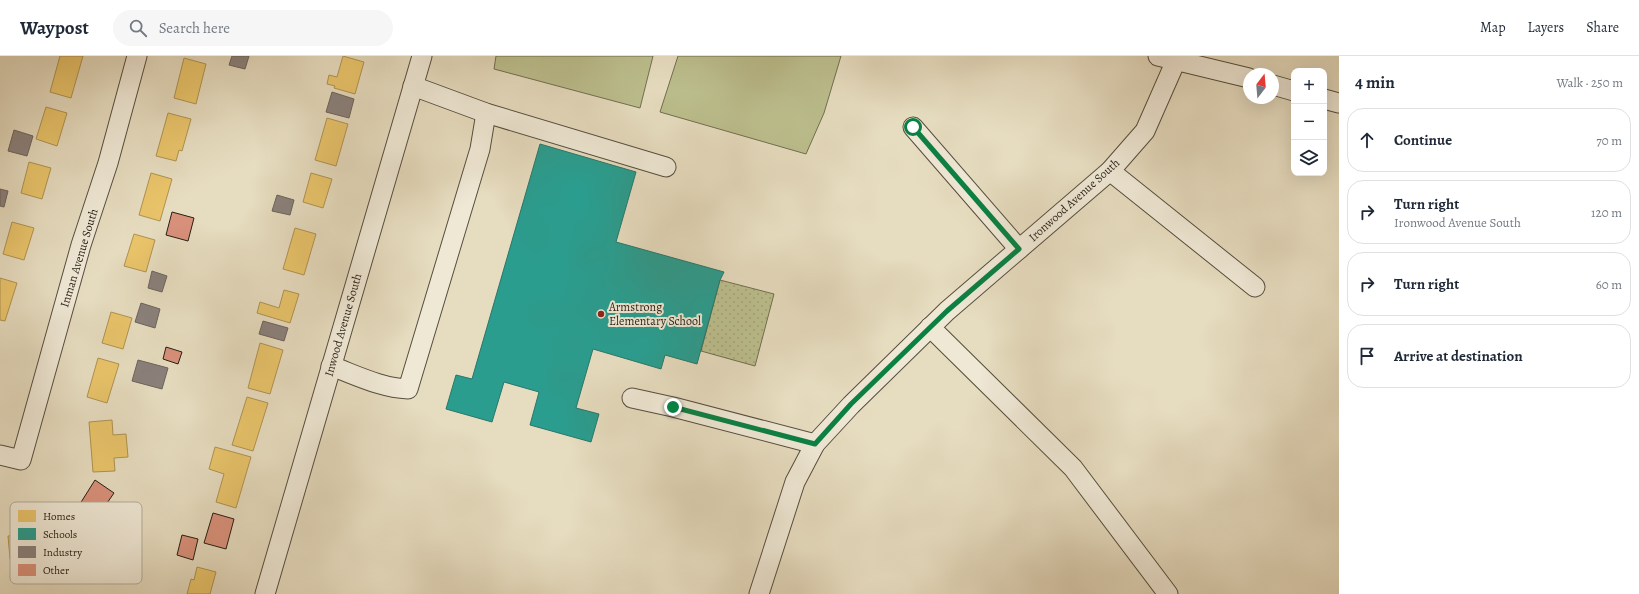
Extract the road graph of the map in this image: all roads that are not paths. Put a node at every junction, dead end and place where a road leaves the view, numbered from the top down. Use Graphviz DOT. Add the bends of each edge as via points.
graph roads {
  1 [pos="137,56"];
  2 [pos="422,56"];
  3 [pos="1158,56"];
  4 [pos="1177,58"];
  5 [pos="1243,76"];
  6 [pos="413,86"];
  7 [pos="1279,87"];
  8 [pos="1291,90"];
  9 [pos="1327,100"];
  10 [pos="1339,103"];
  11 [pos="486,113"];
  12 [pos="913,127"];
  13 [pos="666,167"];
  14 [pos="1110,171"];
  15 [pos="1019,249"];
  16 [pos="1255,287"];
  17 [pos="930,327"];
  18 [pos="331,366"];
  19 [pos="632,398"];
  20 [pos="815,444"];
  21 [pos="0,455"];
  22 [pos="265,594"];
  23 [pos="759,594"];
  24 [pos="1168,594"];
  1 -- 21 [label="street, Inman Avenue South" via="21,460"];
  2 -- 6 [label="street, Inwood Avenue South"];
  3 -- 4 [label="street"];
  4 -- 5 [label="street"];
  4 -- 14 [label="street, Ironwood Avenue South" via="1145,131"];
  6 -- 11 [label="street"];
  6 -- 18 [label="street, Inwood Avenue South"];
  7 -- 8 [label="street"];
  9 -- 10 [label="street"];
  11 -- 13 [label="street"];
  11 -- 18 [label="street" via="480,149 408,389 388,386"];
  12 -- 15 [label="street"];
  14 -- 15 [label="street, Ironwood Avenue South"];
  14 -- 16 [label="street"];
  15 -- 17 [label="street, Ironwood Avenue South"];
  17 -- 20 [label="street, Ironwood Avenue South" via="851,404"];
  17 -- 24 [label="street" via="1073,468"];
  18 -- 22 [label="street, Inwood Avenue South"];
  19 -- 20 [label="street"];
  20 -- 23 [label="street, Ironwood Avenue South" via="795,482"];
}
